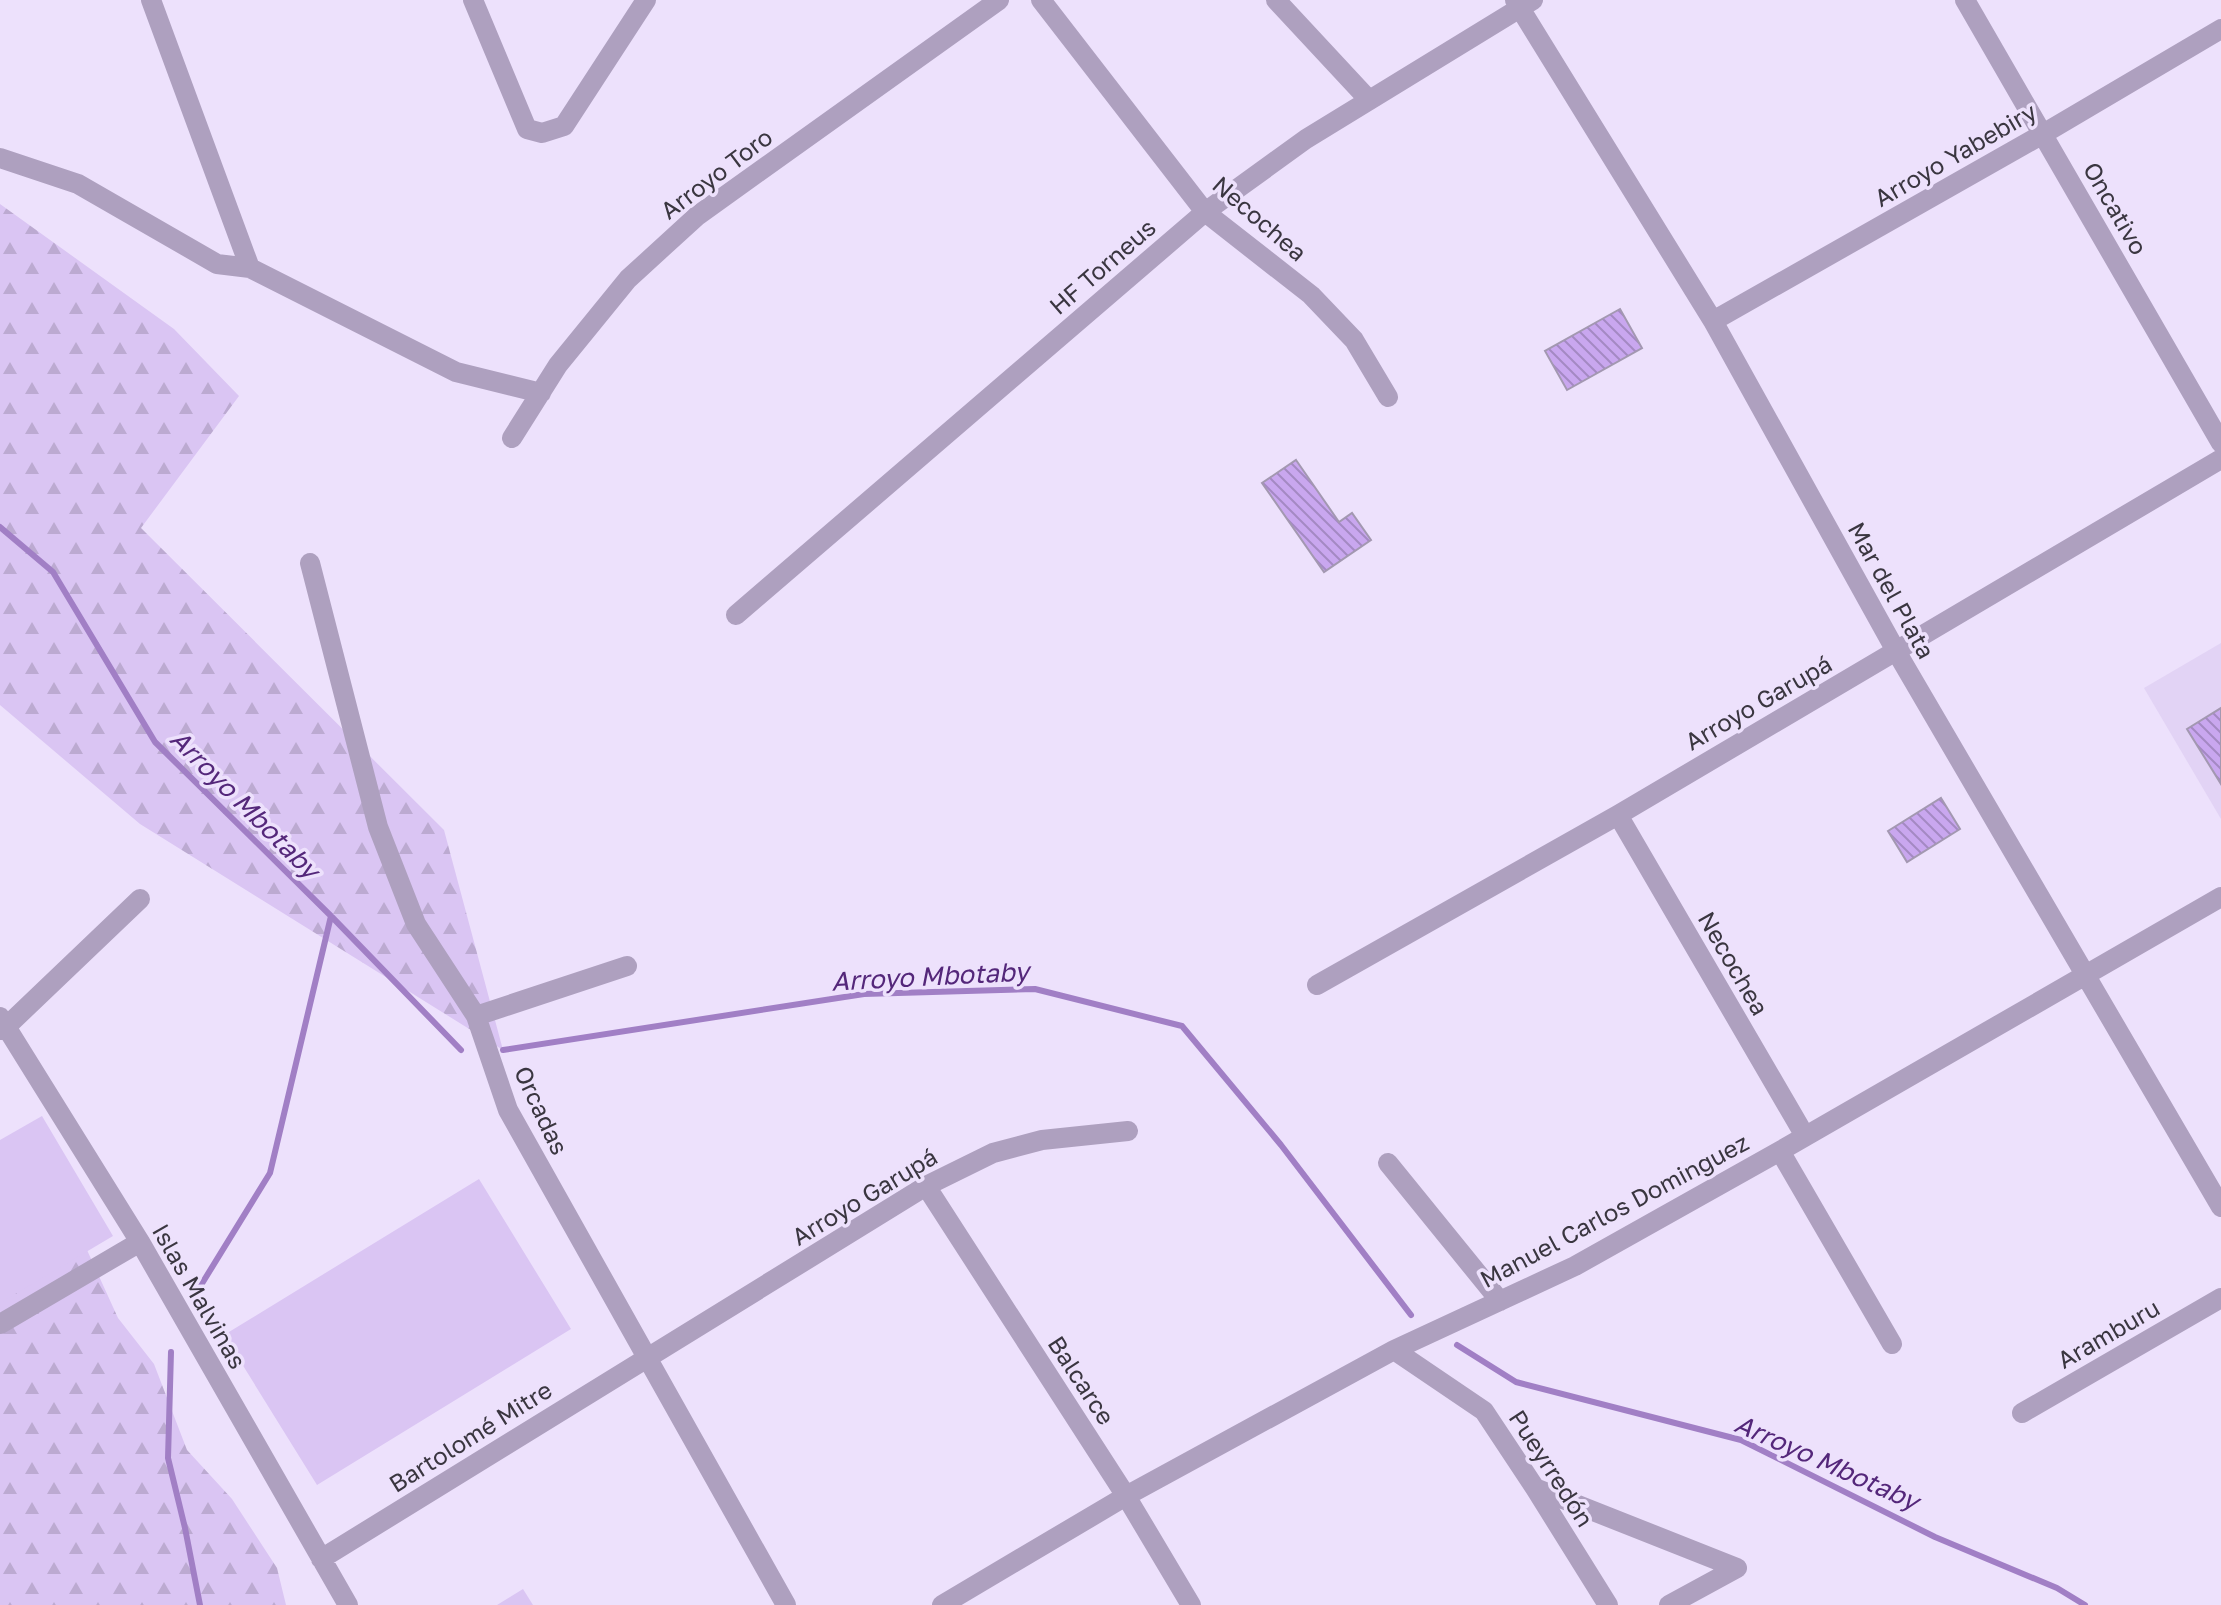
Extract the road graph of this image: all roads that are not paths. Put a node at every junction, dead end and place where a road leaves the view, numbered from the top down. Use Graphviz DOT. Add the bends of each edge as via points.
graph roads {
  1 [pos="151,0"];
  2 [pos="473,0"];
  3 [pos="646,0"];
  4 [pos="999,0"];
  5 [pos="1041,0"];
  6 [pos="1276,0"];
  7 [pos="1965,0"];
  8 [pos="1523,2"];
  9 [pos="2221,29"];
  10 [pos="1369,100"];
  11 [pos="2043,134"];
  12 [pos="0,158"];
  13 [pos="1205,212"];
  14 [pos="250,268"];
  15 [pos="1713,321"];
  16 [pos="541,393"];
  17 [pos="1388,397"];
  18 [pos="512,438"];
  19 [pos="2221,443"];
  20 [pos="2221,459"];
  21 [pos="310,563"];
  22 [pos="736,615"];
  23 [pos="1896,651"];
  24 [pos="1618,815"];
  25 [pos="2221,897"];
  26 [pos="140,899"];
  27 [pos="627,966"];
  28 [pos="2085,975"];
  29 [pos="1317,985"];
  30 [pos="476,1016"];
  31 [pos="2,1024"];
  32 [pos="1128,1131"];
  33 [pos="1805,1136"];
  34 [pos="1780,1151"];
  35 [pos="1388,1163"];
  36 [pos="926,1186"];
  37 [pos="2221,1207"];
  38 [pos="140,1242"];
  39 [pos="2221,1298"];
  40 [pos="1500,1301"];
  41 [pos="0,1324"];
  42 [pos="1892,1344"];
  43 [pos="1394,1350"];
  44 [pos="646,1358"];
  45 [pos="2022,1413"];
  46 [pos="1535,1488"];
  47 [pos="1126,1496"];
  48 [pos="321,1559"];
  49 [pos="348,1605"];
  50 [pos="786,1605"];
  51 [pos="942,1605"];
  52 [pos="1191,1605"];
  53 [pos="1608,1605"];
  54 [pos="1669,1605"];
  1 -- 14 [label="street"];
  2 -- 3 [label="street" via="527,129 542,133 564,126"];
  4 -- 16 [label="street, Arroyo Toro" via="697,216 628,279"];
  5 -- 13 [label="street, Necochea"];
  6 -- 10 [label="street"];
  7 -- 11 [label="street, Oncativo"];
  8 -- 10 [label="street, HF Torneus"];
  8 -- 15 [label="street, Mar del Plata"];
  9 -- 11 [label="street, Arroyo Yabebiry"];
  10 -- 13 [label="street, HF Torneus"];
  11 -- 15 [label="street, Arroyo Yabebiry"];
  11 -- 19 [label="street, Oncativo"];
  12 -- 14 [label="street" via="78,184 217,264"];
  13 -- 17 [label="street, Necochea" via="1311,295 1354,340"];
  13 -- 22 [label="street, HF Torneus"];
  14 -- 16 [label="street" via="456,372"];
  15 -- 23 [label="street, Mar del Plata"];
  16 -- 18 [label="street, Arroyo Toro"];
  20 -- 23 [label="street, Arroyo Garupá"];
  21 -- 30 [label="street, Orcadas" via="378,827 416,924"];
  23 -- 24 [label="street, Arroyo Garupá"];
  23 -- 28 [label="street, Mar del Plata"];
  24 -- 29 [label="street, Arroyo Garupá"];
  24 -- 33 [label="street, Necochea"];
  25 -- 28 [label="street, Manuel Carlos Dominguez"];
  26 -- 31 [label="street"];
  27 -- 30 [label="street"];
  28 -- 33 [label="street, Manuel Carlos Dominguez"];
  28 -- 37 [label="street, Mar del Plata"];
  30 -- 44 [label="street, Orcadas" via="508,1110"];
  31 -- 38 [label="street, Islas Malvinas"];
  32 -- 36 [label="street, Arroyo Garupá" via="1042,1140 993,1153"];
  33 -- 34 [label="street, Manuel Carlos Dominguez"];
  34 -- 40 [label="street, Manuel Carlos Dominguez" via="1575,1266"];
  34 -- 42 [label="street"];
  35 -- 40 [label="street"];
  36 -- 44 [label="street, Arroyo Garupá"];
  36 -- 47 [label="street, Balcarce"];
  38 -- 41 [label="street"];
  38 -- 48 [label="street, Islas Malvinas"];
  39 -- 45 [label="street, Aramburu"];
  40 -- 43 [label="street, Manuel Carlos Dominguez"];
  43 -- 46 [label="street, Pueyrredón" via="1484,1411"];
  43 -- 47 [label="street, Manuel Carlos Dominguez"];
  44 -- 48 [label="street, Bartolomé Mitre"];
  44 -- 50 [label="street, Orcadas"];
  46 -- 53 [label="street, Pueyrredón"];
  46 -- 54 [label="street" via="1737,1568"];
  47 -- 51 [label="street, Manuel Carlos Dominguez"];
  47 -- 52 [label="street, Balcarce"];
  48 -- 49 [label="street, Islas Malvinas"];
}
